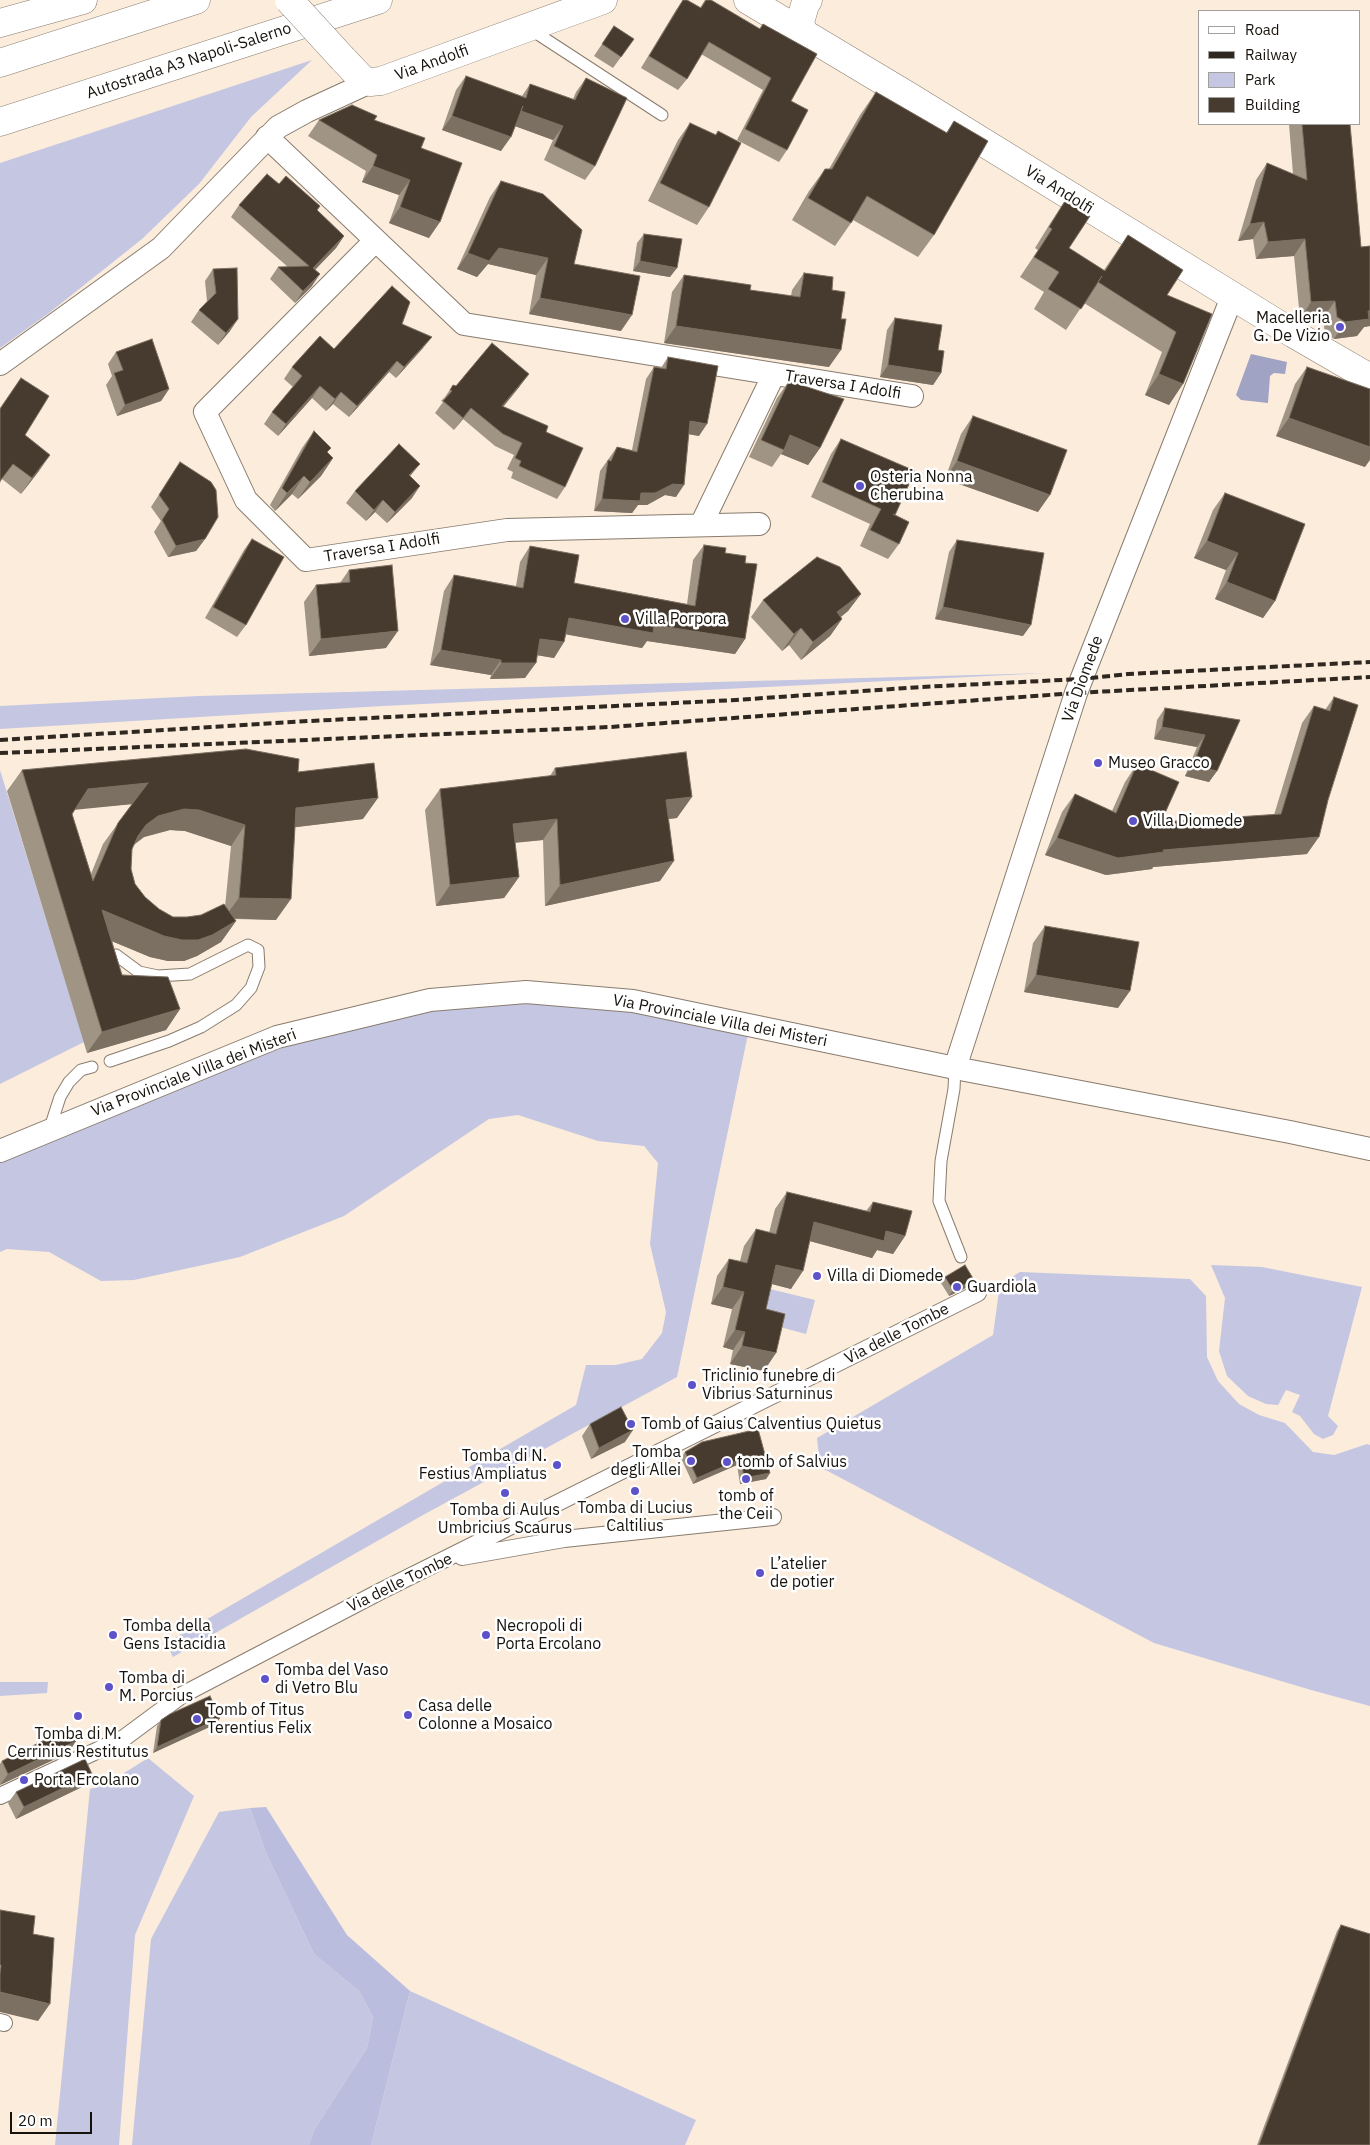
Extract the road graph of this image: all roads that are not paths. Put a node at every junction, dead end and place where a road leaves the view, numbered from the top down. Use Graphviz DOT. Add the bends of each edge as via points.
graph roads {
  1 [pos="83,0"];
  2 [pos="196,0"];
  3 [pos="288,0"];
  4 [pos="378,0"];
  5 [pos="603,0"];
  6 [pos="748,0"];
  7 [pos="808,0"];
  8 [pos="0,23"];
  9 [pos="527,27"];
  10 [pos="803,32"];
  11 [pos="0,63"];
  12 [pos="370,82"];
  13 [pos="116,85"];
  14 [pos="662,115"];
  15 [pos="0,122"];
  16 [pos="267,137"];
  17 [pos="0,140"];
  18 [pos="375,241"];
  19 [pos="1232,297"];
  20 [pos="0,364"];
  21 [pos="774,374"];
  22 [pos="1370,378"];
  23 [pos="912,396"];
  24 [pos="759,524"];
  25 [pos="701,525"];
  26 [pos="116,955"];
  27 [pos="110,1061"];
  28 [pos="92,1067"];
  29 [pos="955,1068"];
  30 [pos="49,1130"];
  31 [pos="1370,1149"];
  32 [pos="0,1151"];
  33 [pos="961,1257"];
  34 [pos="978,1294"];
  35 [pos="773,1517"];
  36 [pos="446,1560"];
  37 [pos="0,1796"];
  1 -- 8 [label="main road"];
  2 -- 11 [label="main road"];
  3 -- 12 [label="main road, bridge" via="355,72"];
  4 -- 13 [label="main road, Autostrada A3 Napoli-Salerno"];
  5 -- 9 [label="main road, Via Andolfi"];
  6 -- 10 [label="main road, Via Andolfi"];
  7 -- 10 [label="main road" via="800,22"];
  9 -- 12 [label="main road, Via Andolfi" via="426,66"];
  9 -- 14 [label="lane"];
  10 -- 19 [label="main road, Via Andolfi"];
  12 -- 16 [label="street" via="289,120"];
  13 -- 15 [label="main road, Autostrada A3 Napoli-Salerno"];
  13 -- 17 [label="main road"];
  16 -- 18 [label="street, Traversa I Adolfi"];
  16 -- 20 [label="street" via="161,248"];
  18 -- 21 [label="street, Traversa I Adolfi" via="464,324"];
  18 -- 25 [label="street, Traversa I Adolfi" via="205,412 246,500 306,560 507,530"];
  19 -- 22 [label="main road, Via Andolfi"];
  19 -- 29 [label="street, Via Diomede" via="1076,693"];
  21 -- 23 [label="street, Traversa I Adolfi"];
  21 -- 25 [label="street, Traversa I Adolfi"];
  24 -- 25 [label="street, Traversa I Adolfi"];
  26 -- 27 [label="lane" via="139,972 158,976 190,974 248,945 258,950 259,967 251,988 236,1005 201,1027"];
  28 -- 30 [label="lane" via="81,1070 69,1082 60,1097"];
  29 -- 30 [label="street, Via Provinciale Villa dei Misteri" via="633,1002 526,992 430,1000 277,1037"];
  29 -- 31 [label="street, Via Provinciale Villa dei Misteri"];
  29 -- 33 [label="lane" via="941,1162 940,1201"];
  30 -- 32 [label="street, Via Provinciale Villa dei Misteri"];
  34 -- 36 [label="street, Via delle Tombe"];
  35 -- 36 [label="street" via="564,1539"];
  36 -- 37 [label="street, Via delle Tombe" via="182,1695 124,1738"];
}
